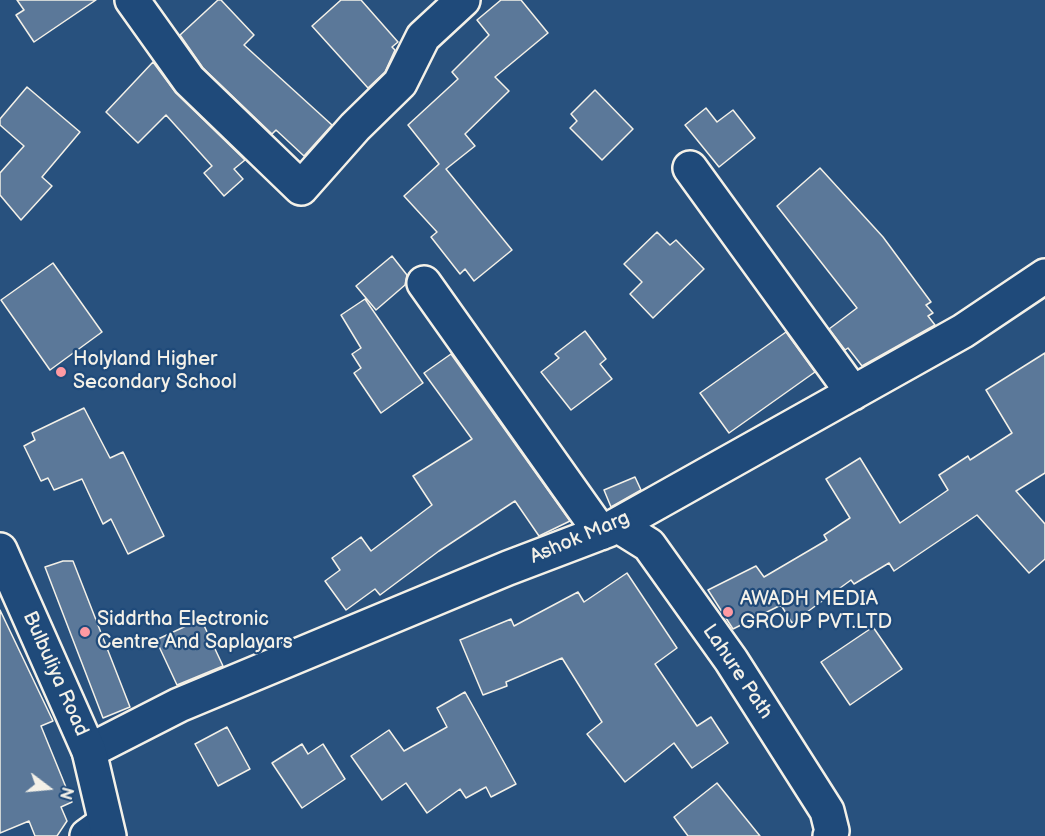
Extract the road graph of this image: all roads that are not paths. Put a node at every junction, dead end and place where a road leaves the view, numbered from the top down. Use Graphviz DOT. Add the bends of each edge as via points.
graph roads {
  1 [pos="132,0"];
  2 [pos="463,0"];
  3 [pos="690,168"];
  4 [pos="1045,276"];
  5 [pos="423,283"];
  6 [pos="853,393"];
  7 [pos="609,529"];
  8 [pos="0,550"];
  9 [pos="89,751"];
  10 [pos="100,832"];
  11 [pos="830,836"];
  1 -- 2 [label="street" via="189,80 301,188 400,83 423,37"];
  3 -- 6 [label="street"];
  4 -- 6 [label="street, Ashok Marg" via="963,331"];
  5 -- 7 [label="street"];
  6 -- 7 [label="street, Ashok Marg"];
  7 -- 9 [label="street, Ashok Marg" via="179,705"];
  7 -- 11 [label="street, Lahure Path" via="648,545 731,660 827,811"];
  8 -- 9 [label="street, Bulbuliya Road"];
  9 -- 10 [label="street, Bulbuliya Road"];
}
